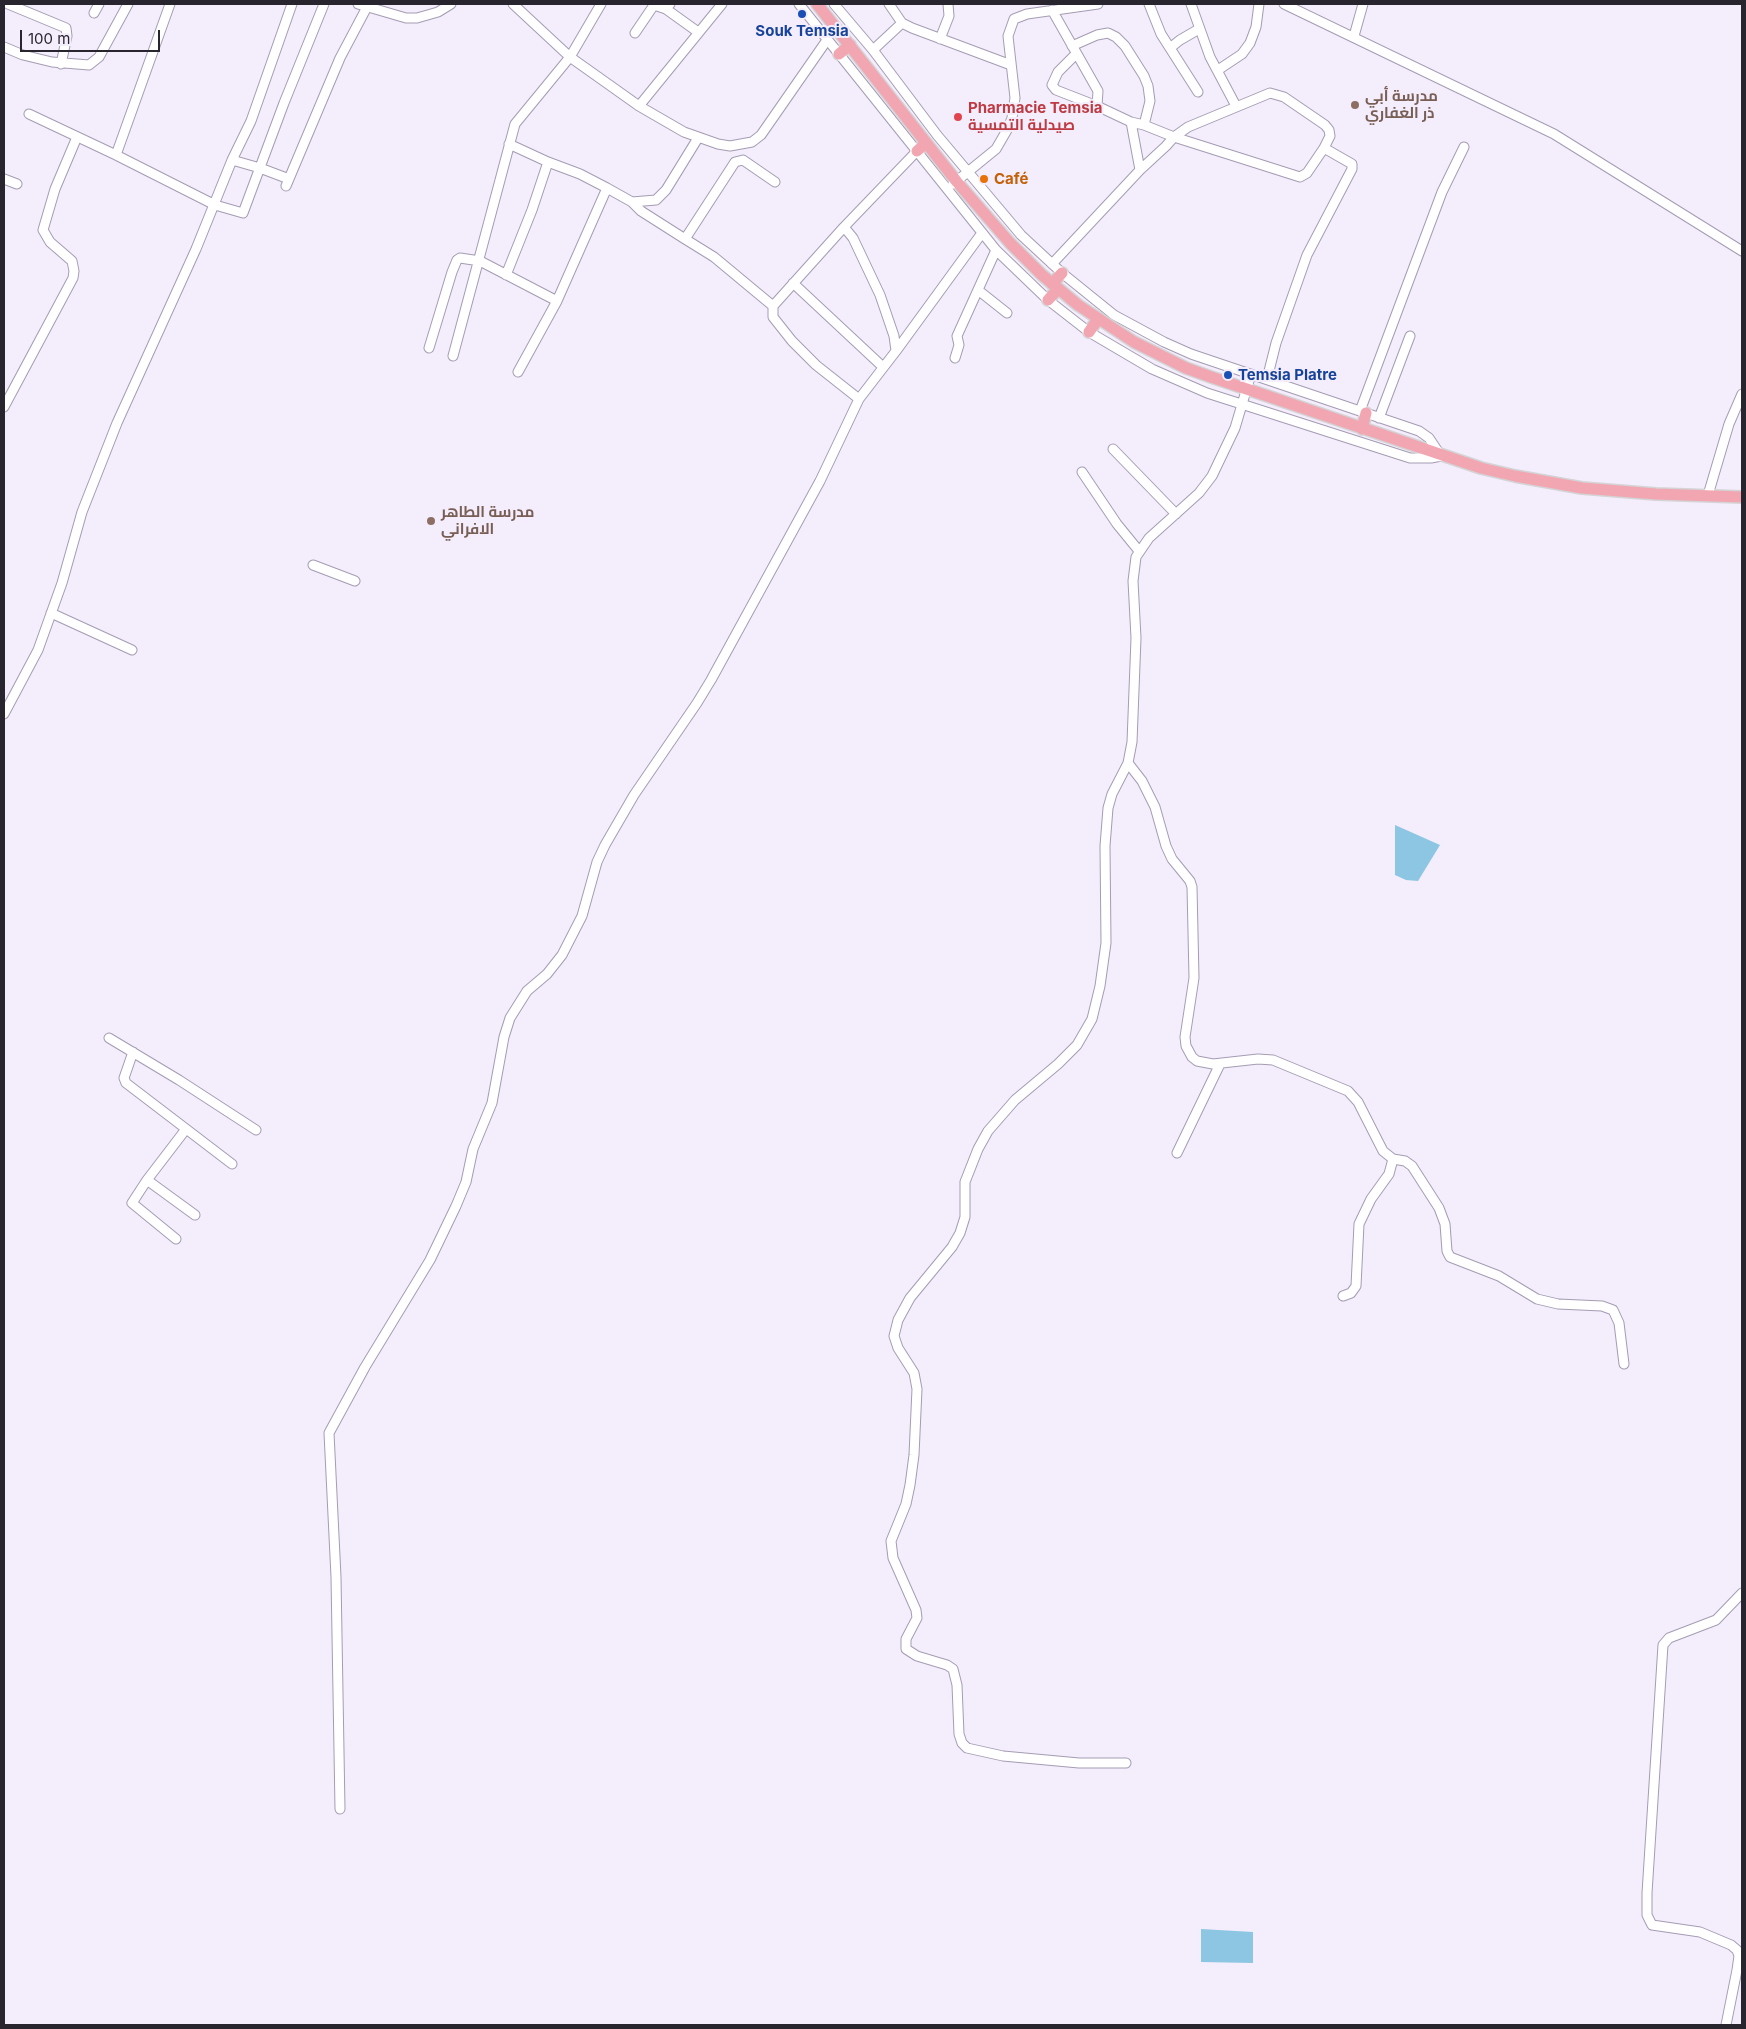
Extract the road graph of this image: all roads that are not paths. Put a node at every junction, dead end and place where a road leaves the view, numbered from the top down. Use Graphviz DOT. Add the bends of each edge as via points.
graph roads {
  1 [pos="8,4"];
  2 [pos="99,4"];
  3 [pos="128,4"];
  4 [pos="170,4"];
  5 [pos="292,4"];
  6 [pos="324,4"];
  7 [pos="451,4"];
  8 [pos="513,4"];
  9 [pos="601,4"];
  10 [pos="722,4"];
  11 [pos="799,4"];
  12 [pos="817,4"];
  13 [pos="834,4"];
  14 [pos="889,4"];
  15 [pos="948,4"];
  16 [pos="1098,4"];
  17 [pos="1149,4"];
  18 [pos="1191,4"];
  19 [pos="1260,4"];
  20 [pos="1284,4"];
  21 [pos="1363,4"];
  22 [pos="362,5"];
  23 [pos="668,6"];
  24 [pos="1294,6"];
  25 [pos="1052,10"];
  26 [pos="94,13"];
  27 [pos="902,22"];
  28 [pos="1199,30"];
  29 [pos="698,32"];
  30 [pos="635,33"];
  31 [pos="1354,36"];
  32 [pos="940,39"];
  33 [pos="827,40"];
  34 [pos="850,45"];
  35 [pos="4,47"];
  36 [pos="1170,48"];
  37 [pos="873,50"];
  38 [pos="1074,50"];
  39 [pos="839,54"];
  40 [pos="570,58"];
  41 [pos="61,64"];
  42 [pos="1011,65"];
  43 [pos="1218,70"];
  44 [pos="1198,92"];
  45 [pos="638,106"];
  46 [pos="1097,106"];
  47 [pos="1236,106"];
  48 [pos="29,114"];
  49 [pos="1131,122"];
  50 [pos="1144,125"];
  51 [pos="1174,136"];
  52 [pos="77,137"];
  53 [pos="698,138"];
  54 [pos="926,143"];
  55 [pos="509,144"];
  56 [pos="1464,147"];
  57 [pos="1324,148"];
  58 [pos="917,151"];
  59 [pos="116,155"];
  60 [pos="232,160"];
  61 [pos="548,162"];
  62 [pos="260,168"];
  63 [pos="1140,170"];
  64 [pos="969,172"];
  65 [pos="4,179"];
  66 [pos="775,182"];
  67 [pos="957,182"];
  68 [pos="17,184"];
  69 [pos="607,188"];
  70 [pos="947,189"];
  71 [pos="632,202"];
  72 [pos="215,205"];
  73 [pos="844,227"];
  74 [pos="982,233"];
  75 [pos="685,239"];
  76 [pos="996,250"];
  77 [pos="1742,251"];
  78 [pos="480,261"];
  79 [pos="1052,264"];
  80 [pos="1062,273"];
  81 [pos="506,275"];
  82 [pos="794,283"];
  83 [pos="1055,286"];
  84 [pos="978,290"];
  85 [pos="1048,300"];
  86 [pos="557,301"];
  87 [pos="773,306"];
  88 [pos="1007,313"];
  89 [pos="1098,318"];
  90 [pos="1089,332"];
  91 [pos="1410,336"];
  92 [pos="429,348"];
  93 [pos="896,351"];
  94 [pos="453,356"];
  95 [pos="955,358"];
  96 [pos="883,367"];
  97 [pos="518,372"];
  98 [pos="1251,374"];
  99 [pos="1267,380"];
  100 [pos="1246,389"];
  101 [pos="1742,394"];
  102 [pos="859,399"];
  103 [pos="1242,405"];
  104 [pos="4,407"];
  105 [pos="1363,412"];
  106 [pos="1379,418"];
  107 [pos="1362,429"];
  108 [pos="1113,449"];
  109 [pos="1441,456"];
  110 [pos="1082,472"];
  111 [pos="1708,495"];
  112 [pos="1742,497"];
  113 [pos="1176,514"];
  114 [pos="1139,551"];
  115 [pos="313,565"];
  116 [pos="355,581"];
  117 [pos="51,613"];
  118 [pos="132,650"];
  119 [pos="4,714"];
  120 [pos="1128,763"];
  121 [pos="109,1038"];
  122 [pos="134,1052"];
  123 [pos="1220,1064"];
  124 [pos="186,1129"];
  125 [pos="256,1130"];
  126 [pos="1177,1153"];
  127 [pos="1393,1159"];
  128 [pos="232,1164"];
  129 [pos="147,1180"];
  130 [pos="195,1214"];
  131 [pos="176,1239"];
  132 [pos="1343,1296"];
  133 [pos="1624,1364"];
  134 [pos="1742,1593"];
  135 [pos="1126,1763"];
  136 [pos="340,1809"];
  137 [pos="1726,2025"];
  1 -- 41 [label="street" via="66,28"];
  2 -- 26 [label="street"];
  3 -- 41 [label="street" via="94,63 83,66"];
  4 -- 59 [label="street"];
  5 -- 60 [label="street" via="251,121"];
  6 -- 62 [label="street"];
  7 -- 22 [label="street" via="417,18 406,18"];
  8 -- 40 [label="street"];
  9 -- 40 [label="street"];
  10 -- 29 [label="street"];
  11 -- 33 [label="street"];
  12 -- 34 [label="main road"];
  13 -- 37 [label="street"];
  14 -- 27 [label="street"];
  15 -- 32 [label="street" via="948,16"];
  16 -- 25 [label="street"];
  17 -- 36 [label="street"];
  18 -- 28 [label="street"];
  19 -- 43 [label="street" via="1250,43 1242,54"];
  20 -- 24 [label="street"];
  21 -- 31 [label="street"];
  22 -- 62 [label="street" via="288,182"];
  23 -- 29 [label="street"];
  23 -- 30 [label="street" via="654,5"];
  24 -- 31 [label="street"];
  25 -- 38 [label="street"];
  25 -- 42 [label="street" via="1014,19 1008,36"];
  27 -- 32 [label="street"];
  27 -- 37 [label="street"];
  28 -- 36 [label="street"];
  28 -- 43 [label="street"];
  29 -- 45 [label="street"];
  31 -- 77 [label="street" via="1554,134"];
  32 -- 42 [label="street"];
  33 -- 39 [label="street"];
  33 -- 53 [label="street" via="768,126 752,142 730,146"];
  34 -- 39 [label="main road"];
  34 -- 54 [label="main road"];
  35 -- 41 [label="street"];
  36 -- 44 [label="street"];
  37 -- 64 [label="street"];
  38 -- 46 [label="street" via="1098,90"];
  38 -- 46 [label="street" via="1053,81 1053,88"];
  38 -- 50 [label="street" via="1090,37 1108,34 1125,46 1144,76 1150,96"];
  39 -- 58 [label="street"];
  40 -- 45 [label="street"];
  40 -- 55 [label="street" via="514,124"];
  42 -- 64 [label="street" via="1015,104 1008,130 996,149"];
  43 -- 47 [label="street"];
  45 -- 53 [label="street"];
  46 -- 49 [label="street"];
  47 -- 51 [label="street"];
  47 -- 57 [label="street" via="1264,94 1278,94 1328,128 1330,136"];
  48 -- 52 [label="street"];
  49 -- 50 [label="street"];
  49 -- 63 [label="street"];
  50 -- 51 [label="street"];
  51 -- 57 [label="street" via="1300,177"];
  51 -- 63 [label="street"];
  52 -- 59 [label="street"];
  52 -- 104 [label="street" via="55,189 43,230 50,242 74,264 73,278"];
  53 -- 71 [label="street" via="660,197"];
  54 -- 58 [label="main road"];
  54 -- 67 [label="main road"];
  55 -- 61 [label="street"];
  55 -- 78 [label="street"];
  56 -- 105 [label="street" via="1442,192"];
  57 -- 99 [label="street" via="1351,163 1352,167 1307,255 1276,343"];
  58 -- 70 [label="street"];
  58 -- 73 [label="street"];
  59 -- 72 [label="street"];
  60 -- 62 [label="street"];
  60 -- 72 [label="street"];
  61 -- 69 [label="street"];
  61 -- 81 [label="street"];
  62 -- 72 [label="street" via="243,213"];
  63 -- 79 [label="street"];
  64 -- 67 [label="street"];
  64 -- 79 [label="street" via="1022,235"];
  65 -- 68 [label="street"];
  66 -- 75 [label="street" via="743,160 735,162"];
  67 -- 70 [label="street"];
  67 -- 83 [label="main road" via="1010,243"];
  69 -- 71 [label="street"];
  69 -- 86 [label="street"];
  70 -- 74 [label="street"];
  71 -- 75 [label="street" via="640,211"];
  72 -- 117 [label="street" via="117,423 82,512"];
  73 -- 82 [label="street"];
  73 -- 93 [label="street" via="853,238 880,295"];
  74 -- 76 [label="street"];
  74 -- 93 [label="street"];
  75 -- 87 [label="street" via="714,257"];
  76 -- 84 [label="street"];
  76 -- 85 [label="street"];
  78 -- 81 [label="street"];
  78 -- 92 [label="street" via="460,258 454,266"];
  78 -- 94 [label="street"];
  79 -- 80 [label="street"];
  80 -- 83 [label="main road"];
  80 -- 98 [label="street" via="1114,314 1139,329 1191,354"];
  81 -- 86 [label="street"];
  82 -- 87 [label="street"];
  82 -- 96 [label="street"];
  83 -- 85 [label="main road"];
  83 -- 89 [label="main road"];
  84 -- 88 [label="street"];
  84 -- 95 [label="street" via="958,336"];
  85 -- 90 [label="street"];
  86 -- 97 [label="street"];
  87 -- 102 [label="street" via="773,317 792,341"];
  89 -- 90 [label="main road"];
  89 -- 100 [label="main road" via="1134,342 1186,368"];
  90 -- 103 [label="street" via="1127,356 1179,382"];
  91 -- 106 [label="street"];
  93 -- 96 [label="street"];
  96 -- 102 [label="street"];
  98 -- 99 [label="street"];
  98 -- 100 [label="street"];
  99 -- 105 [label="street"];
  100 -- 103 [label="street"];
  100 -- 107 [label="main road"];
  101 -- 111 [label="street"];
  102 -- 136 [label="street" via="820,481 711,680 634,795 600,855 582,916 562,955 527,991 510,1018 492,1103 473,1149 466,1182 456,1206 430,1260 364,1367 329,1433 336,1577"];
  103 -- 109 [label="street" via="1410,458"];
  103 -- 113 [label="street" via="1229,444 1212,476"];
  105 -- 106 [label="street"];
  105 -- 107 [label="main road"];
  106 -- 109 [label="street" via="1419,431"];
  107 -- 109 [label="main road"];
  108 -- 113 [label="street"];
  109 -- 111 [label="main road" via="1515,476 1582,488"];
  110 -- 114 [label="street"];
  111 -- 112 [label="main road"];
  113 -- 114 [label="street"];
  114 -- 120 [label="street" via="1134,566 1136,638 1133,732"];
  115 -- 116 [label="street"];
  117 -- 118 [label="street"];
  117 -- 119 [label="street" via="35,658"];
  120 -- 123 [label="street" via="1142,781 1155,807 1172,859 1192,887 1194,978 1186,1046 1197,1061"];
  120 -- 135 [label="street" via="1108,808 1106,943 1092,1019 1077,1045 1015,1100 988,1131 966,1182 965,1217 960,1233 910,1298 896,1326 895,1340 914,1373 917,1389 910,1485 892,1541 893,1558 917,1618 905,1646 917,1656 953,1669 957,1685 959,1734 964,1745 1003,1756 1079,1763"];
  121 -- 122 [label="street"];
  122 -- 124 [label="street" via="124,1078 126,1083"];
  122 -- 125 [label="street"];
  123 -- 126 [label="street"];
  123 -- 127 [label="street" via="1273,1060 1348,1091 1358,1102 1383,1151"];
  124 -- 128 [label="street"];
  124 -- 129 [label="street"];
  127 -- 132 [label="street" via="1387,1177 1359,1224 1356,1286"];
  127 -- 133 [label="street" via="1412,1166 1442,1213 1450,1257 1499,1276 1537,1299 1613,1310 1619,1323"];
  129 -- 130 [label="street"];
  129 -- 131 [label="street" via="132,1203"];
  134 -- 137 [label="street" via="1716,1620 1669,1638 1663,1645 1647,1893 1647,1914 1652,1925 1700,1932 1737,1950 1737,1970"];
}
